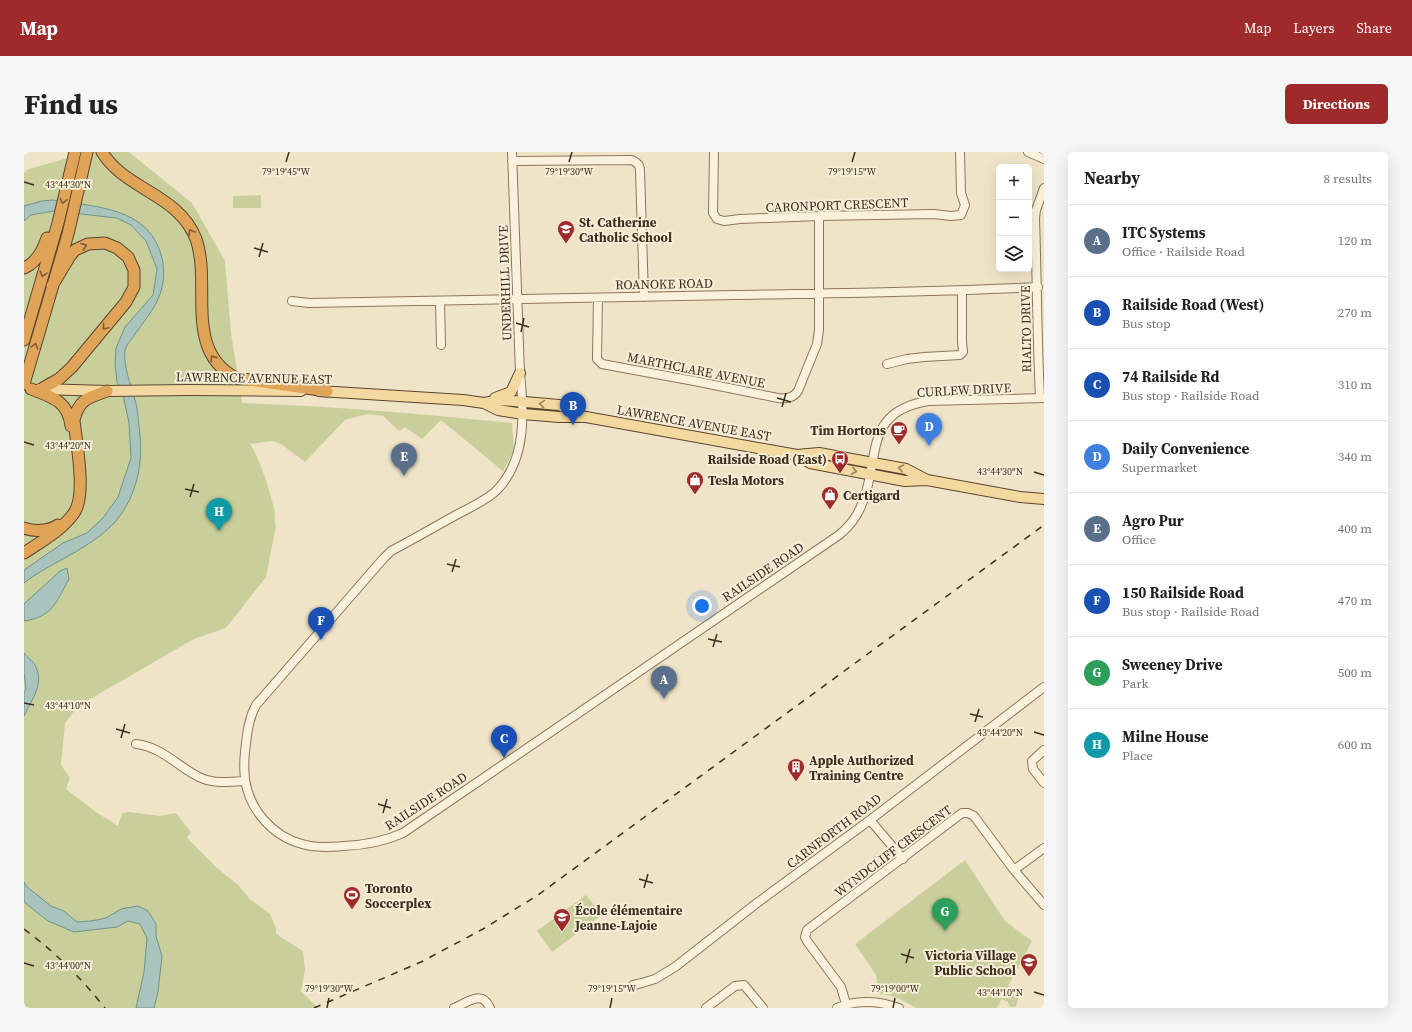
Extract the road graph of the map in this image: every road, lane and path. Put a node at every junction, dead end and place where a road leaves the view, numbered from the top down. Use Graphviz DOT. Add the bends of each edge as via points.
graph roads {
  1 [pos="75,152"];
  2 [pos="87,152"];
  3 [pos="102,152"];
  4 [pos="512,152"];
  5 [pos="714,152"];
  6 [pos="960,152"];
  7 [pos="1028,152"];
  8 [pos="1044,159"];
  9 [pos="512,162"];
  10 [pos="1044,188"];
  11 [pos="819,216"];
  12 [pos="58,223"];
  13 [pos="24,268"];
  14 [pos="52,286"];
  15 [pos="1038,287"];
  16 [pos="962,291"];
  17 [pos="819,293"];
  18 [pos="644,297"];
  19 [pos="598,298"];
  20 [pos="518,299"];
  21 [pos="440,301"];
  22 [pos="292,302"];
  23 [pos="24,340"];
  24 [pos="441,345"];
  25 [pos="887,364"];
  26 [pos="520,373"];
  27 [pos="32,387"];
  28 [pos="107,391"];
  29 [pos="327,391"];
  30 [pos="1042,398"];
  31 [pos="523,402"];
  32 [pos="484,403"];
  33 [pos="523,414"];
  34 [pos="586,417"];
  35 [pos="797,455"];
  36 [pos="872,463"];
  37 [pos="870,474"];
  38 [pos="927,480"];
  39 [pos="1020,497"];
  40 [pos="1044,499"];
  41 [pos="1044,505"];
  42 [pos="24,528"];
  43 [pos="24,553"];
  44 [pos="1044,686"];
  45 [pos="136,744"];
  46 [pos="1044,750"];
  47 [pos="245,780"];
  48 [pos="1044,783"];
  49 [pos="870,820"];
  50 [pos="1044,848"];
  51 [pos="903,859"];
  52 [pos="1014,870"];
  53 [pos="1044,905"];
  54 [pos="633,985"];
  55 [pos="846,1004"];
  56 [pos="454,1008"];
  57 [pos="490,1008"];
  58 [pos="706,1008"];
  59 [pos="763,1008"];
  60 [pos="837,1008"];
  61 [pos="899,1008"];
  1 -- 12 [label="highway, one-way"];
  2 -- 14 [label="highway" via="68,234"];
  29 -- 3 [label="highway, one-way" via="236,378 216,363 203,332 200,256 195,238 176,210 120,174"];
  4 -- 9 [label="street, UNDERHILL DRIVE"];
  5 -- 11 [label="street, CARONPORT CRESCENT" via="713,213 720,221"];
  6 -- 11 [label="street, CARONPORT CRESCENT" via="961,193 965,205 961,215"];
  7 -- 8 [label="street"];
  9 -- 18 [label="street" via="637,162 640,167"];
  9 -- 20 [label="street, UNDERHILL DRIVE"];
  10 -- 15 [label="street, RIALTO DRIVE" via="1035,218"];
  11 -- 17 [label="street"];
  12 -- 13 [label="highway" via="50,233 40,255"];
  12 -- 23 [label="highway, one-way"];
  27 -- 14 [label="highway, one-way"];
  14 -- 27 [label="highway, one-way" via="75,250 88,244 106,243 118,248 128,258 134,270 134,287 126,302 72,368 59,379"];
  15 -- 16 [label="street, ROANOKE ROAD"];
  15 -- 30 [label="street, RIALTO DRIVE" via="1037,345"];
  16 -- 17 [label="street, ROANOKE ROAD"];
  16 -- 25 [label="street" via="963,352 960,356 924,357"];
  17 -- 18 [label="street, ROANOKE ROAD"];
  17 -- 19 [label="street, MARTHCLARE AVENUE" via="817,344 798,391 794,396 784,398 599,363"];
  18 -- 19 [label="street, ROANOKE ROAD"];
  19 -- 20 [label="street, ROANOKE ROAD"];
  20 -- 21 [label="street, ROANOKE ROAD"];
  20 -- 26 [label="street, UNDERHILL DRIVE"];
  21 -- 22 [label="street, ROANOKE ROAD"];
  21 -- 24 [label="street"];
  26 -- 31 [label="street, UNDERHILL DRIVE"];
  26 -- 32 [label="main road" via="511,392"];
  27 -- 28 [label="main road, LAWRENCE AVENUE EAST"];
  27 -- 42 [label="highway" via="57,400 68,413 77,489 75,504 56,526 42,530"];
  28 -- 29 [label="main road, LAWRENCE AVENUE EAST"];
  28 -- 43 [label="highway" via="88,398 81,404 74,420 81,488 80,501 75,512 63,526"];
  29 -- 32 [label="main road, LAWRENCE AVENUE EAST"];
  30 -- 36 [label="street, CURLEW DRIVE" via="933,401 912,404 884,425 878,436"];
  31 -- 32 [label="main road, LAWRENCE AVENUE EAST" via="501,400"];
  31 -- 33 [label="street, UNDERHILL DRIVE"];
  34 -- 31 [label="main road, LAWRENCE AVENUE EAST, one-way" via="559,405"];
  32 -- 33 [label="main road, LAWRENCE AVENUE EAST" via="498,410"];
  33 -- 34 [label="main road, LAWRENCE AVENUE EAST"];
  33 -- 47 [label="street, RAILSIDE ROAD" via="518,451 507,477 497,490 478,504 391,551 256,705 251,714 246,739"];
  34 -- 35 [label="main road, LAWRENCE AVENUE EAST"];
  35 -- 36 [label="main road, LAWRENCE AVENUE EAST" via="819,453"];
  35 -- 37 [label="main road, LAWRENCE AVENUE EAST, one-way" via="810,463"];
  36 -- 37 [label="street, RAILSIDE ROAD"];
  38 -- 36 [label="main road, LAWRENCE AVENUE EAST, one-way" via="906,469"];
  37 -- 38 [label="main road, LAWRENCE AVENUE EAST" via="905,481"];
  37 -- 47 [label="street, RAILSIDE ROAD" via="858,513 850,526 839,535 390,839 366,845 325,847 292,841 275,831 258,813 252,804"];
  38 -- 39 [label="main road, LAWRENCE AVENUE EAST"];
  39 -- 40 [label="main road, LAWRENCE AVENUE EAST"];
  39 -- 41 [label="main road, LAWRENCE AVENUE EAST"];
  44 -- 49 [label="street, CARNFORTH ROAD"];
  45 -- 47 [label="street" via="156,749 206,779 222,782"];
  46 -- 48 [label="street" via="1032,761 1033,769"];
  49 -- 51 [label="street"];
  49 -- 54 [label="street, CARNFORTH ROAD" via="674,967 655,979"];
  50 -- 52 [label="street"];
  51 -- 52 [label="street, WYNDCLIFF CRESCENT" via="962,814 968,813 974,816"];
  51 -- 55 [label="street, WYNDCLIFF CRESCENT" via="807,930 807,941 841,987"];
  52 -- 53 [label="street, WYNDCLIFF CRESCENT"];
  55 -- 60 [label="street"];
  55 -- 61 [label="street" via="884,1003"];
  56 -- 57 [label="street" via="476,998 486,1001"];
  58 -- 59 [label="street" via="735,986 744,985"];
}
